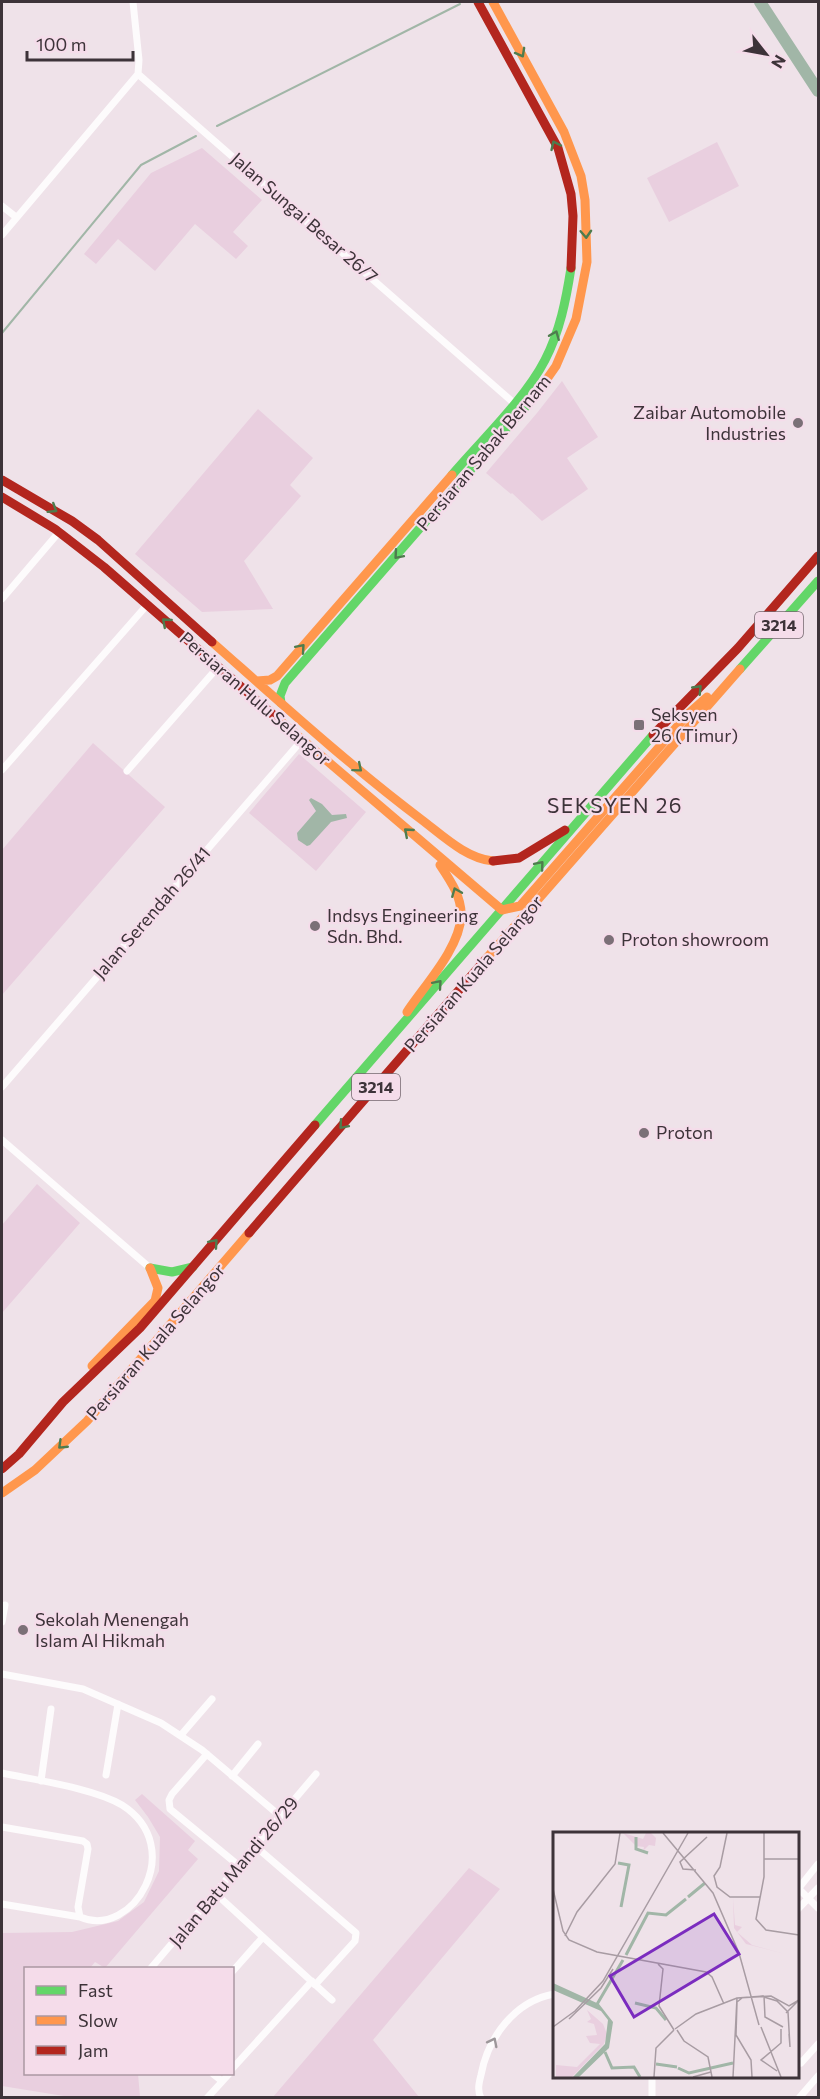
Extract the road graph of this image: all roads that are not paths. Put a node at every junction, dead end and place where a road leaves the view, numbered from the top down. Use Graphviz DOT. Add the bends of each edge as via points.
graph roads {
  1 [pos="133,2"];
  2 [pos="478,2"];
  3 [pos="493,2"];
  4 [pos="138,74"];
  5 [pos="2,206"];
  6 [pos="16,217"];
  7 [pos="2,235"];
  8 [pos="572,262"];
  9 [pos="587,262"];
  10 [pos="514,403"];
  11 [pos="523,411"];
  12 [pos="2,480"];
  13 [pos="2,497"];
  14 [pos="60,531"];
  15 [pos="819,556"];
  16 [pos="819,581"];
  17 [pos="2,599"];
  18 [pos="147,605"];
  19 [pos="218,667"];
  20 [pos="739,668"];
  21 [pos="256,681"];
  22 [pos="281,703"];
  23 [pos="302,740"];
  24 [pos="2,770"];
  25 [pos="127,771"];
  26 [pos="576,823"];
  27 [pos="432,853"];
  28 [pos="502,910"];
  29 [pos="380,1052"];
  30 [pos="2,1087"];
  31 [pos="2,1140"];
  32 [pos="194,1267"];
  33 [pos="150,1268"];
  34 [pos="63,1402"];
  35 [pos="2,1469"];
  36 [pos="2,1493"];
  37 [pos="5,1605"];
  38 [pos="2,1622"];
  39 [pos="2,1674"];
  40 [pos="212,1699"];
  41 [pos="117,1704"];
  42 [pos="51,1709"];
  43 [pos="181,1735"];
  44 [pos="258,1744"];
  45 [pos="207,1754"];
  46 [pos="2,1773"];
  47 [pos="106,1774"];
  48 [pos="316,1774"];
  49 [pos="232,1776"];
  50 [pos="41,1781"];
  51 [pos="280,1816"];
  52 [pos="2,1827"];
  53 [pos="255,1846"];
  54 [pos="819,1864"];
  55 [pos="238,1865"];
  56 [pos="799,1887"];
  57 [pos="819,1888"];
  58 [pos="799,1889"];
  59 [pos="215,1893"];
  60 [pos="807,1898"];
  61 [pos="2,1904"];
  62 [pos="799,1908"];
  63 [pos="819,1908"];
  64 [pos="80,1917"];
  65 [pos="263,1937"];
  66 [pos="152,1967"];
  67 [pos="234,1969"];
  68 [pos="314,1983"];
  69 [pos="553,1994"];
  70 [pos="332,2000"];
  71 [pos="819,2043"];
  72 [pos="799,2061"];
  73 [pos="234,2067"];
  74 [pos="215,2075"];
  75 [pos="227,2075"];
  76 [pos="819,2076"];
  77 [pos="652,2078"];
  78 [pos="222,2081"];
  79 [pos="207,2097"];
  80 [pos="481,2097"];
  81 [pos="652,2097"];
  82 [pos="800,2097"];
  1 -- 4 [label="street"];
  8 -- 2 [label="main road, Persiaran Sabak Bernam, one-way" via="571,194 558,148"];
  3 -- 9 [label="main road, Persiaran Sabak Bernam, one-way" via="564,132 580,176 585,200"];
  4 -- 6 [label="street"];
  4 -- 10 [label="street, Jalan Sungai Besar 26/7"];
  5 -- 6 [label="street"];
  6 -- 7 [label="street"];
  8 -- 9 [label="main road"];
  10 -- 8 [label="main road, Persiaran Sabak Bernam, one-way" via="545,360 565,309"];
  9 -- 11 [label="main road, Persiaran Sabak Bernam" via="576,320 556,366"];
  10 -- 11 [label="street, Jalan Sungai Besar 26/7"];
  21 -- 10 [label="main road, Persiaran Sabak Bernam, one-way" via="276,676"];
  11 -- 22 [label="main road, Persiaran Sabak Bernam, one-way" via="285,683"];
  12 -- 21 [label="main road, Persiaran Hulu Selangor, one-way" via="98,540"];
  13 -- 14 [label="main road, Persiaran Hulu Selangor"];
  14 -- 17 [label="street"];
  14 -- 18 [label="main road, Persiaran Hulu Selangor"];
  26 -- 15 [label="main road, Persiaran Kuala Selangor / 3214, one-way"];
  16 -- 20 [label="main road, Persiaran Kuala Selangor / 3214"];
  19 -- 18 [label="main road, Persiaran Hulu Selangor, one-way"];
  18 -- 24 [label="street"];
  19 -- 23 [label="main road, Persiaran Hulu Selangor"];
  19 -- 25 [label="street"];
  20 -- 28 [label="main road" via="689,713 520,906"];
  20 -- 36 [label="main road, Persiaran Kuala Selangor / 3214, one-way" via="87,1421 35,1470"];
  21 -- 22 [label="main road, Persiaran Hulu Selangor"];
  22 -- 26 [label="main road, Persiaran Hulu Selangor, one-way" via="387,794 458,847 484,860 519,858"];
  27 -- 23 [label="main road, Persiaran Hulu Selangor, one-way"];
  23 -- 30 [label="street, Jalan Serendah 26/41"];
  28 -- 26 [label="main road, Persiaran Kuala Selangor / 3214, one-way"];
  27 -- 28 [label="main road, Persiaran Hulu Selangor"];
  29 -- 27 [label="main road, one-way" via="455,940 462,917 459,897"];
  29 -- 28 [label="main road, Persiaran Kuala Selangor / 3214, one-way"];
  32 -- 29 [label="main road, Persiaran Kuala Selangor / 3214, one-way"];
  31 -- 33 [label="street"];
  32 -- 33 [label="main road" via="168,1273"];
  32 -- 34 [label="main road, Persiaran Kuala Selangor / 3214" via="140,1328"];
  33 -- 34 [label="main road" via="158,1286 155,1301 102,1354"];
  34 -- 35 [label="main road, Persiaran Kuala Selangor / 3214"];
  37 -- 38 [label="street"];
  39 -- 41 [label="street" via="84,1689"];
  40 -- 43 [label="street"];
  41 -- 43 [label="street"];
  41 -- 47 [label="street"];
  42 -- 50 [label="street"];
  43 -- 45 [label="street"];
  44 -- 49 [label="street"];
  45 -- 49 [label="street"];
  45 -- 55 [label="street" via="172,1794 170,1809"];
  46 -- 50 [label="street"];
  48 -- 51 [label="street, Jalan Batu Mandi 26/29"];
  49 -- 51 [label="street"];
  50 -- 64 [label="street" via="120,1804 139,1818 152,1843 150,1877 136,1900 112,1918 91,1922"];
  51 -- 53 [label="street, Jalan Batu Mandi 26/29"];
  52 -- 64 [label="street" via="87,1844"];
  53 -- 55 [label="street, Jalan Batu Mandi 26/29"];
  53 -- 68 [label="street" via="356,1933 355,1941"];
  54 -- 56 [label="street"];
  55 -- 59 [label="street, Jalan Batu Mandi 26/29"];
  57 -- 60 [label="street"];
  58 -- 60 [label="street"];
  59 -- 65 [label="street"];
  59 -- 66 [label="street, Jalan Batu Mandi 26/29"];
  60 -- 62 [label="street"];
  60 -- 63 [label="street"];
  61 -- 64 [label="street"];
  65 -- 67 [label="street"];
  65 -- 68 [label="street"];
  68 -- 70 [label="street"];
  68 -- 73 [label="street"];
  80 -- 69 [label="street, one-way" via="479,2084 484,2060 496,2034 519,2009 537,1998"];
  71 -- 72 [label="street"];
  74 -- 78 [label="street"];
  75 -- 78 [label="street"];
  76 -- 82 [label="street"];
  77 -- 81 [label="street"];
  78 -- 79 [label="street"];
}
